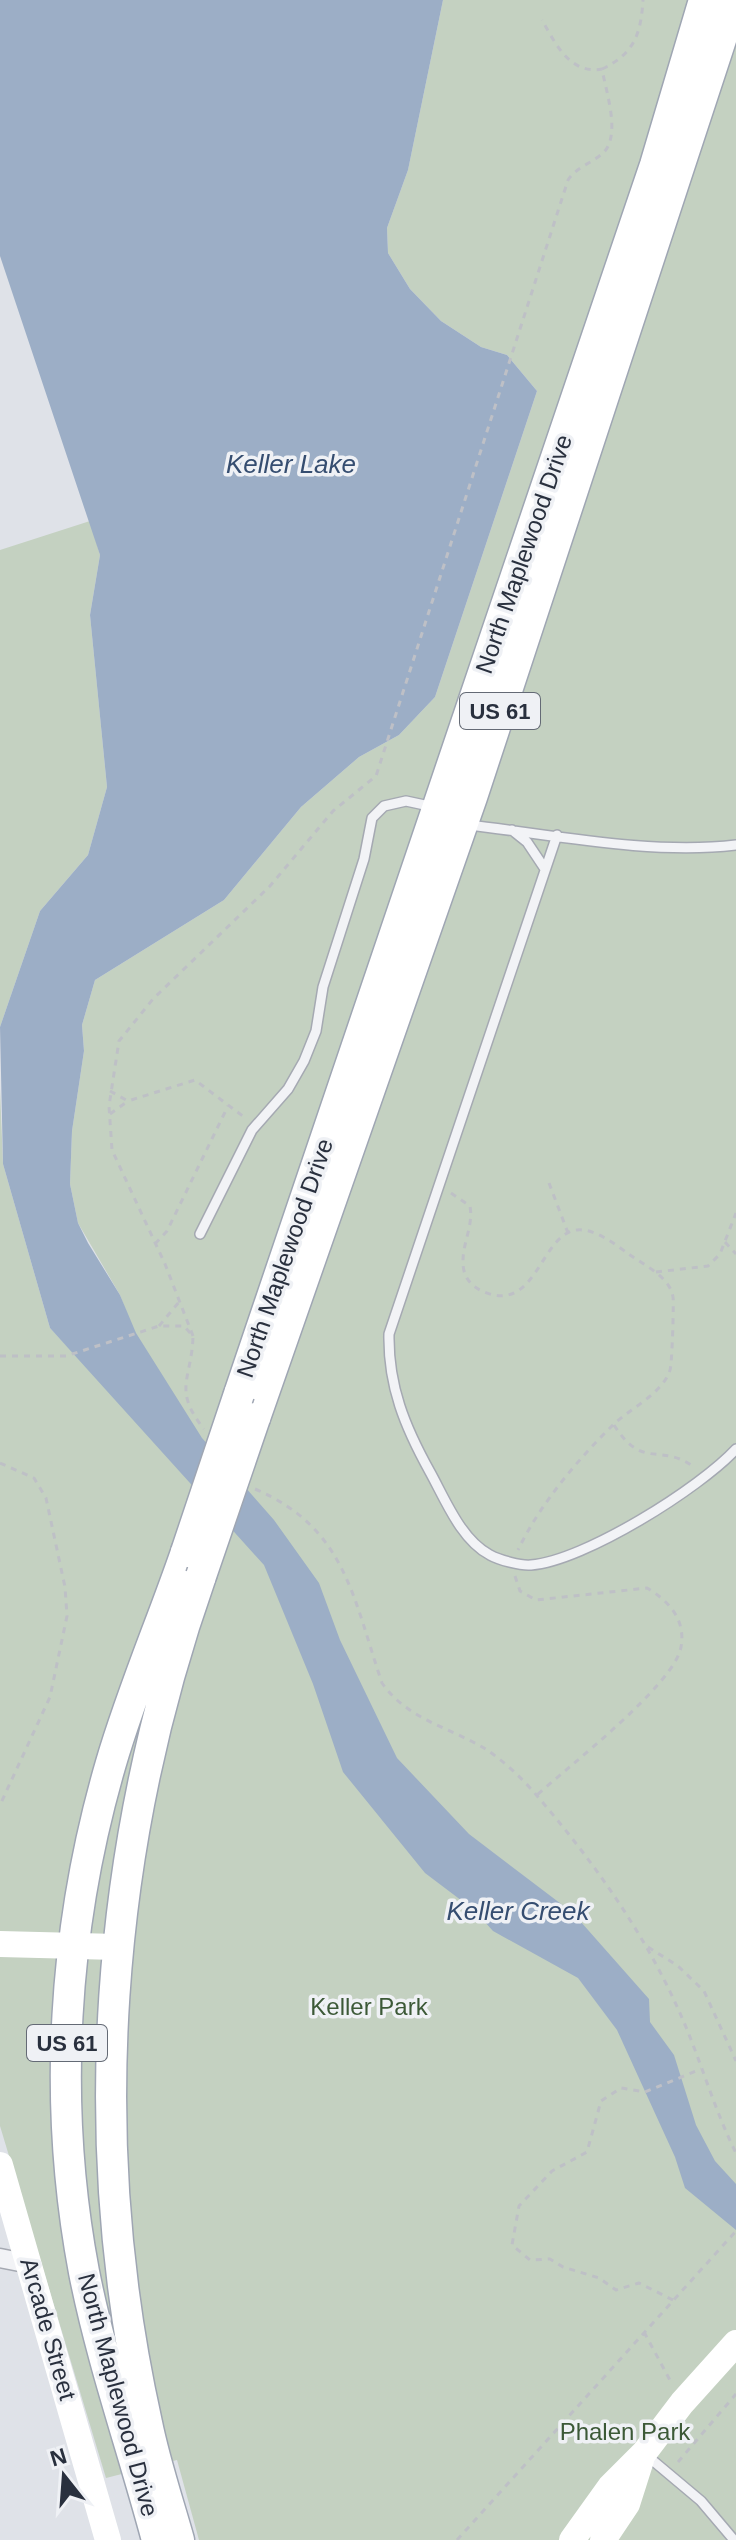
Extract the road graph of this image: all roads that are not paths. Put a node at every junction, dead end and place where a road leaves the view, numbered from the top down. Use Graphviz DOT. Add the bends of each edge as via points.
graph roads {
  1 [pos="704,0"];
  2 [pos="734,0"];
  3 [pos="437,808"];
  4 [pos="463,824"];
  5 [pos="512,830"];
  6 [pos="557,835"];
  7 [pos="736,845"];
  8 [pos="545,869"];
  9 [pos="200,1234"];
  10 [pos="247,1406"];
  11 [pos="736,1449"];
  12 [pos="193,1564"];
  13 [pos="0,1944"];
  14 [pos="74,1945"];
  15 [pos="117,1947"];
  16 [pos="0,2165"];
  17 [pos="0,2258"];
  18 [pos="30,2264"];
  19 [pos="736,2343"];
  20 [pos="644,2453"];
  21 [pos="108,2540"];
  22 [pos="157,2540"];
  23 [pos="179,2540"];
  24 [pos="572,2540"];
  25 [pos="603,2540"];
  26 [pos="734,2540"];
  1 -- 3 [label="main road, North Maplewood Drive / US 61" via="655,165"];
  2 -- 4 [label="main road, North Maplewood Drive / US 61"];
  3 -- 9 [label="lane" via="406,801 384,806 372,818 323,987 316,1031 288,1089 255,1125"];
  3 -- 10 [label="main road, North Maplewood Drive / US 61"];
  4 -- 5 [label="lane"];
  4 -- 10 [label="main road, North Maplewood Drive / US 61"];
  5 -- 6 [label="lane"];
  5 -- 8 [label="lane"];
  6 -- 7 [label="lane" via="711,848"];
  6 -- 8 [label="lane"];
  8 -- 11 [label="lane" via="389,1334 388,1365 399,1411 460,1527 489,1555 529,1566 575,1555 636,1523"];
  10 -- 12 [label="main road, North Maplewood Drive / US 61, bridge"];
  12 -- 14 [label="main road, North Maplewood Drive / US 61" via="111,1761 84,1872"];
  12 -- 15 [label="main road, North Maplewood Drive / US 61" via="149,1752"];
  13 -- 14 [label="street"];
  14 -- 15 [label="street"];
  14 -- 22 [label="main road, North Maplewood Drive / US 61" via="66,2061 73,2194 95,2325"];
  15 -- 23 [label="main road, North Maplewood Drive / US 61" via="110,2112 120,2270 147,2425"];
  16 -- 18 [label="street, Arcade Street"];
  17 -- 18 [label="street"];
  18 -- 21 [label="street, Arcade Street"];
  19 -- 20 [label="street"];
  20 -- 24 [label="street" via="610,2487"];
  20 -- 25 [label="street" via="627,2504"];
  20 -- 26 [label="lane" via="701,2501"];
}
